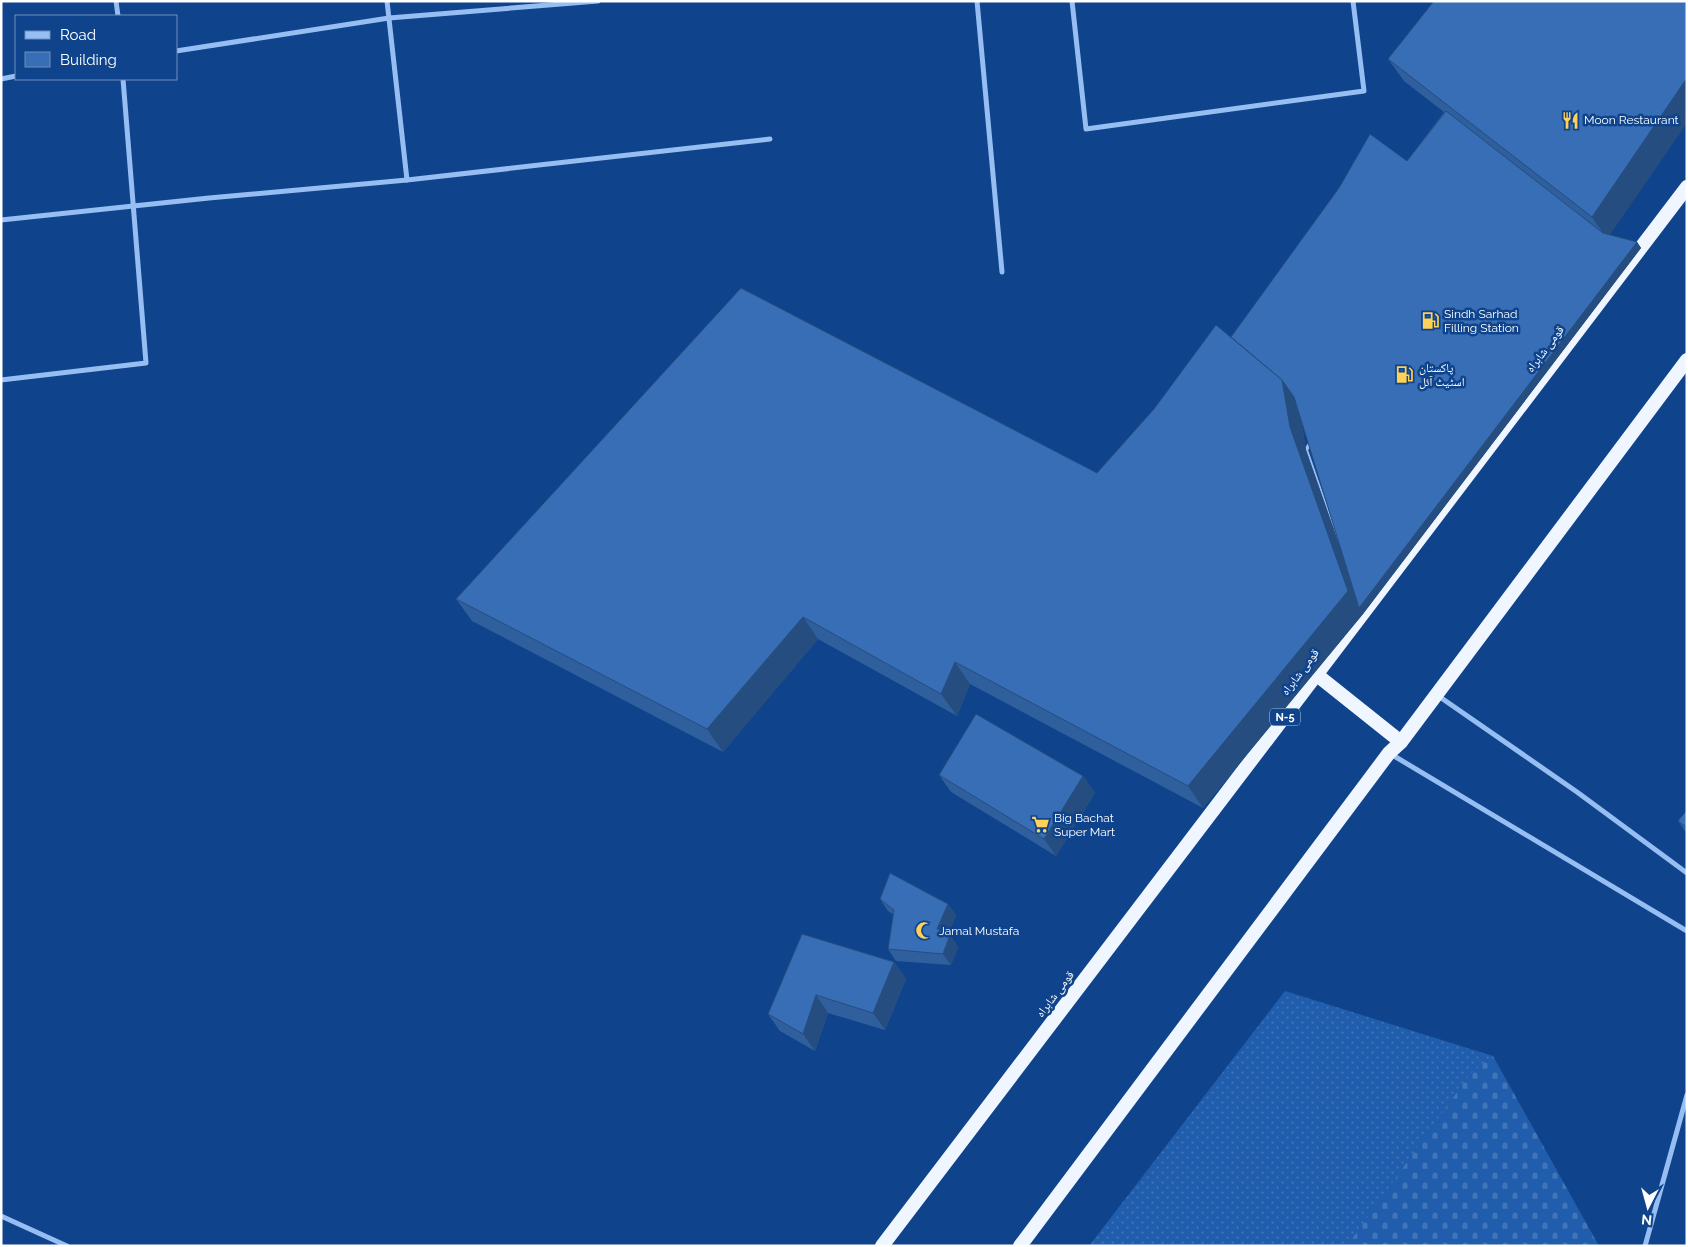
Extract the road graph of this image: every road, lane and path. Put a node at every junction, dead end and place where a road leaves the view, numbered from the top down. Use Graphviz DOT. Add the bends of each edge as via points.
graph roads {
  1 [pos="116,1"];
  2 [pos="387,1"];
  3 [pos="598,1"];
  4 [pos="977,1"];
  5 [pos="1072,1"];
  6 [pos="1353,1"];
  7 [pos="118,15"];
  8 [pos="389,18"];
  9 [pos="178,51"];
  10 [pos="15,76"];
  11 [pos="1,79"];
  12 [pos="123,80"];
  13 [pos="770,139"];
  14 [pos="407,180"];
  15 [pos="1687,187"];
  16 [pos="134,207"];
  17 [pos="1,220"];
  18 [pos="1002,272"];
  19 [pos="1687,360"];
  20 [pos="1,380"];
  21 [pos="1311,441"];
  22 [pos="1347,568"];
  23 [pos="1317,675"];
  24 [pos="1436,695"];
  25 [pos="1400,742"];
  26 [pos="1389,753"];
  27 [pos="1687,873"];
  28 [pos="1687,931"];
  29 [pos="1687,1095"];
  30 [pos="1,1216"];
  31 [pos="67,1246"];
  32 [pos="882,1246"];
  33 [pos="1020,1246"];
  34 [pos="1644,1246"];
  1 -- 7 [label="street"];
  2 -- 8 [label="street"];
  3 -- 8 [label="street"];
  4 -- 18 [label="street"];
  5 -- 6 [label="street" via="1086,129 1364,91"];
  8 -- 9 [label="street"];
  8 -- 14 [label="street"];
  10 -- 11 [label="street"];
  12 -- 16 [label="street"];
  13 -- 14 [label="street"];
  14 -- 16 [label="street"];
  15 -- 23 [label="highway, قومی شاہراہ / N-5" via="1625,262 1362,609"];
  16 -- 17 [label="street"];
  16 -- 20 [label="street" via="146,363"];
  19 -- 24 [label="highway"];
  21 -- 22 [label="lane" via="1306,450"];
  23 -- 25 [label="highway"];
  23 -- 32 [label="highway, قومی شاہراہ / N-5"];
  24 -- 25 [label="highway"];
  24 -- 27 [label="street"];
  25 -- 26 [label="highway"];
  26 -- 28 [label="street"];
  26 -- 33 [label="highway"];
  29 -- 34 [label="street"];
  30 -- 31 [label="street"];
}
